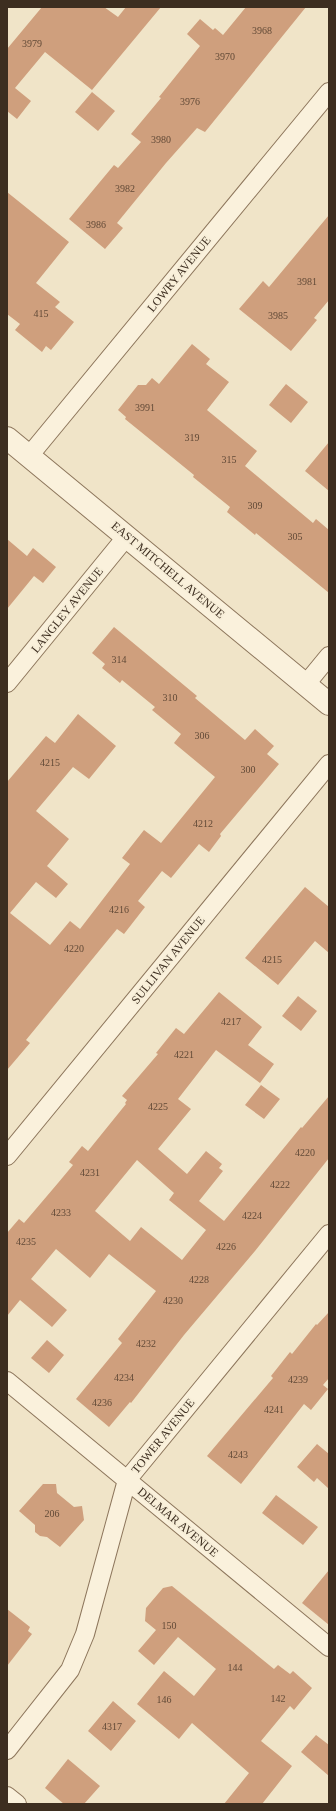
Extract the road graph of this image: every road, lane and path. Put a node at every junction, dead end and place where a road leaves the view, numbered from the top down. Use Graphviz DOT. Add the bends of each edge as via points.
graph roads {
  1 [pos="329,92"];
  2 [pos="7,438"];
  3 [pos="29,456"];
  4 [pos="127,536"];
  5 [pos="329,656"];
  6 [pos="7,683"];
  7 [pos="306,684"];
  8 [pos="329,704"];
  9 [pos="329,764"];
  10 [pos="7,1156"];
  11 [pos="329,1234"];
  12 [pos="7,1381"];
  13 [pos="127,1480"];
  14 [pos="329,1647"];
  15 [pos="7,1750"];
  16 [pos="7,1796"];
  17 [pos="17,1804"];
  1 -- 3 [label="street, LOWRY AVENUE"];
  2 -- 3 [label="street, EAST MITCHELL AVENUE"];
  3 -- 4 [label="street, EAST MITCHELL AVENUE"];
  4 -- 6 [label="street, LANGLEY AVENUE"];
  4 -- 7 [label="street, EAST MITCHELL AVENUE"];
  5 -- 7 [label="street"];
  7 -- 8 [label="street, EAST MITCHELL AVENUE"];
  9 -- 10 [label="street, SULLIVAN AVENUE"];
  11 -- 13 [label="street, TOWER AVENUE"];
  12 -- 13 [label="street, DELMAR AVENUE"];
  13 -- 14 [label="street, DELMAR AVENUE"];
  13 -- 15 [label="street, TOWER AVENUE" via="84,1634 70,1670"];
  16 -- 17 [label="street"];
}
